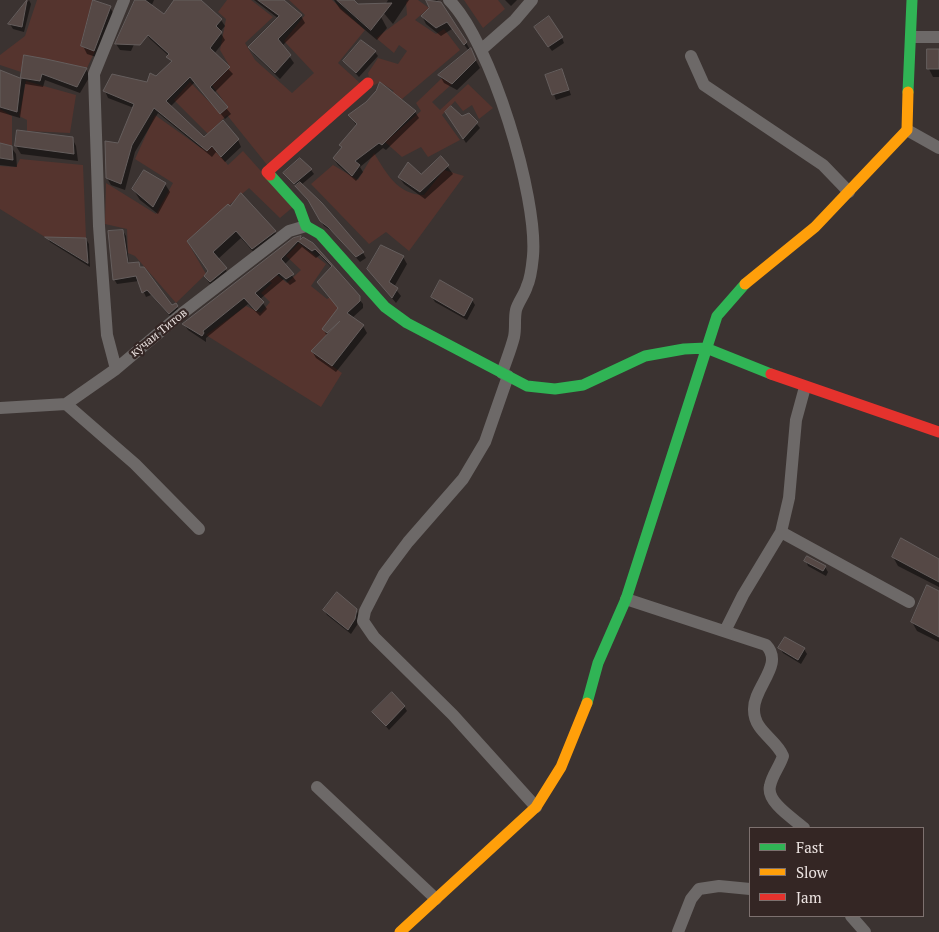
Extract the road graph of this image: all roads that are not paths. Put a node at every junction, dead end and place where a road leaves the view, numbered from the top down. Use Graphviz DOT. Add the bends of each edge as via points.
graph roads {
  1 [pos="124,0"];
  2 [pos="449,0"];
  3 [pos="532,0"];
  4 [pos="912,0"];
  5 [pos="911,37"];
  6 [pos="939,37"];
  7 [pos="481,50"];
  8 [pos="691,56"];
  9 [pos="368,83"];
  10 [pos="907,130"];
  11 [pos="939,148"];
  12 [pos="849,192"];
  13 [pos="306,226"];
  14 [pos="706,348"];
  15 [pos="116,368"];
  16 [pos="505,375"];
  17 [pos="805,387"];
  18 [pos="66,404"];
  19 [pos="0,408"];
  20 [pos="939,432"];
  21 [pos="198,529"];
  22 [pos="781,532"];
  23 [pos="626,599"];
  24 [pos="909,602"];
  25 [pos="725,632"];
  26 [pos="318,787"];
  27 [pos="536,807"];
  28 [pos="803,827"];
  29 [pos="749,889"];
  30 [pos="436,898"];
  31 [pos="852,917"];
  32 [pos="400,932"];
  33 [pos="678,932"];
  34 [pos="865,932"];
  1 -- 15 [label="street" via="94,74 99,226 107,335"];
  2 -- 7 [label="street"];
  3 -- 7 [label="street"];
  4 -- 5 [label="street"];
  5 -- 6 [label="street"];
  5 -- 10 [label="street"];
  7 -- 16 [label="street" via="517,147 532,225 533,256 528,286 516,309"];
  8 -- 12 [label="street" via="704,85 822,165"];
  9 -- 13 [label="street" via="268,172 299,207"];
  10 -- 11 [label="street"];
  10 -- 12 [label="street"];
  12 -- 14 [label="street" via="801,239 731,296 717,316"];
  13 -- 15 [label="street, кӯчаи Титов" via="289,231"];
  13 -- 16 [label="street" via="320,234 385,307 408,323"];
  14 -- 16 [label="street" via="645,356 583,385 555,389 527,386"];
  14 -- 17 [label="street"];
  14 -- 23 [label="street"];
  15 -- 18 [label="street, кӯчаи Титов"];
  16 -- 27 [label="street" via="485,442 464,479 384,574 364,611 363,621 374,637 453,715"];
  17 -- 20 [label="street"];
  17 -- 22 [label="street" via="796,420 789,498"];
  18 -- 19 [label="street"];
  18 -- 21 [label="street" via="135,464"];
  22 -- 24 [label="street"];
  22 -- 25 [label="street"];
  23 -- 25 [label="street"];
  23 -- 27 [label="street" via="598,663 583,717 562,767"];
  25 -- 28 [label="street" via="766,645 772,652 773,660 753,709 761,731 783,756 769,792"];
  26 -- 30 [label="street"];
  27 -- 30 [label="street"];
  29 -- 33 [label="street" via="719,886 699,889 691,899"];
  30 -- 32 [label="street"];
  31 -- 34 [label="street"];
}
